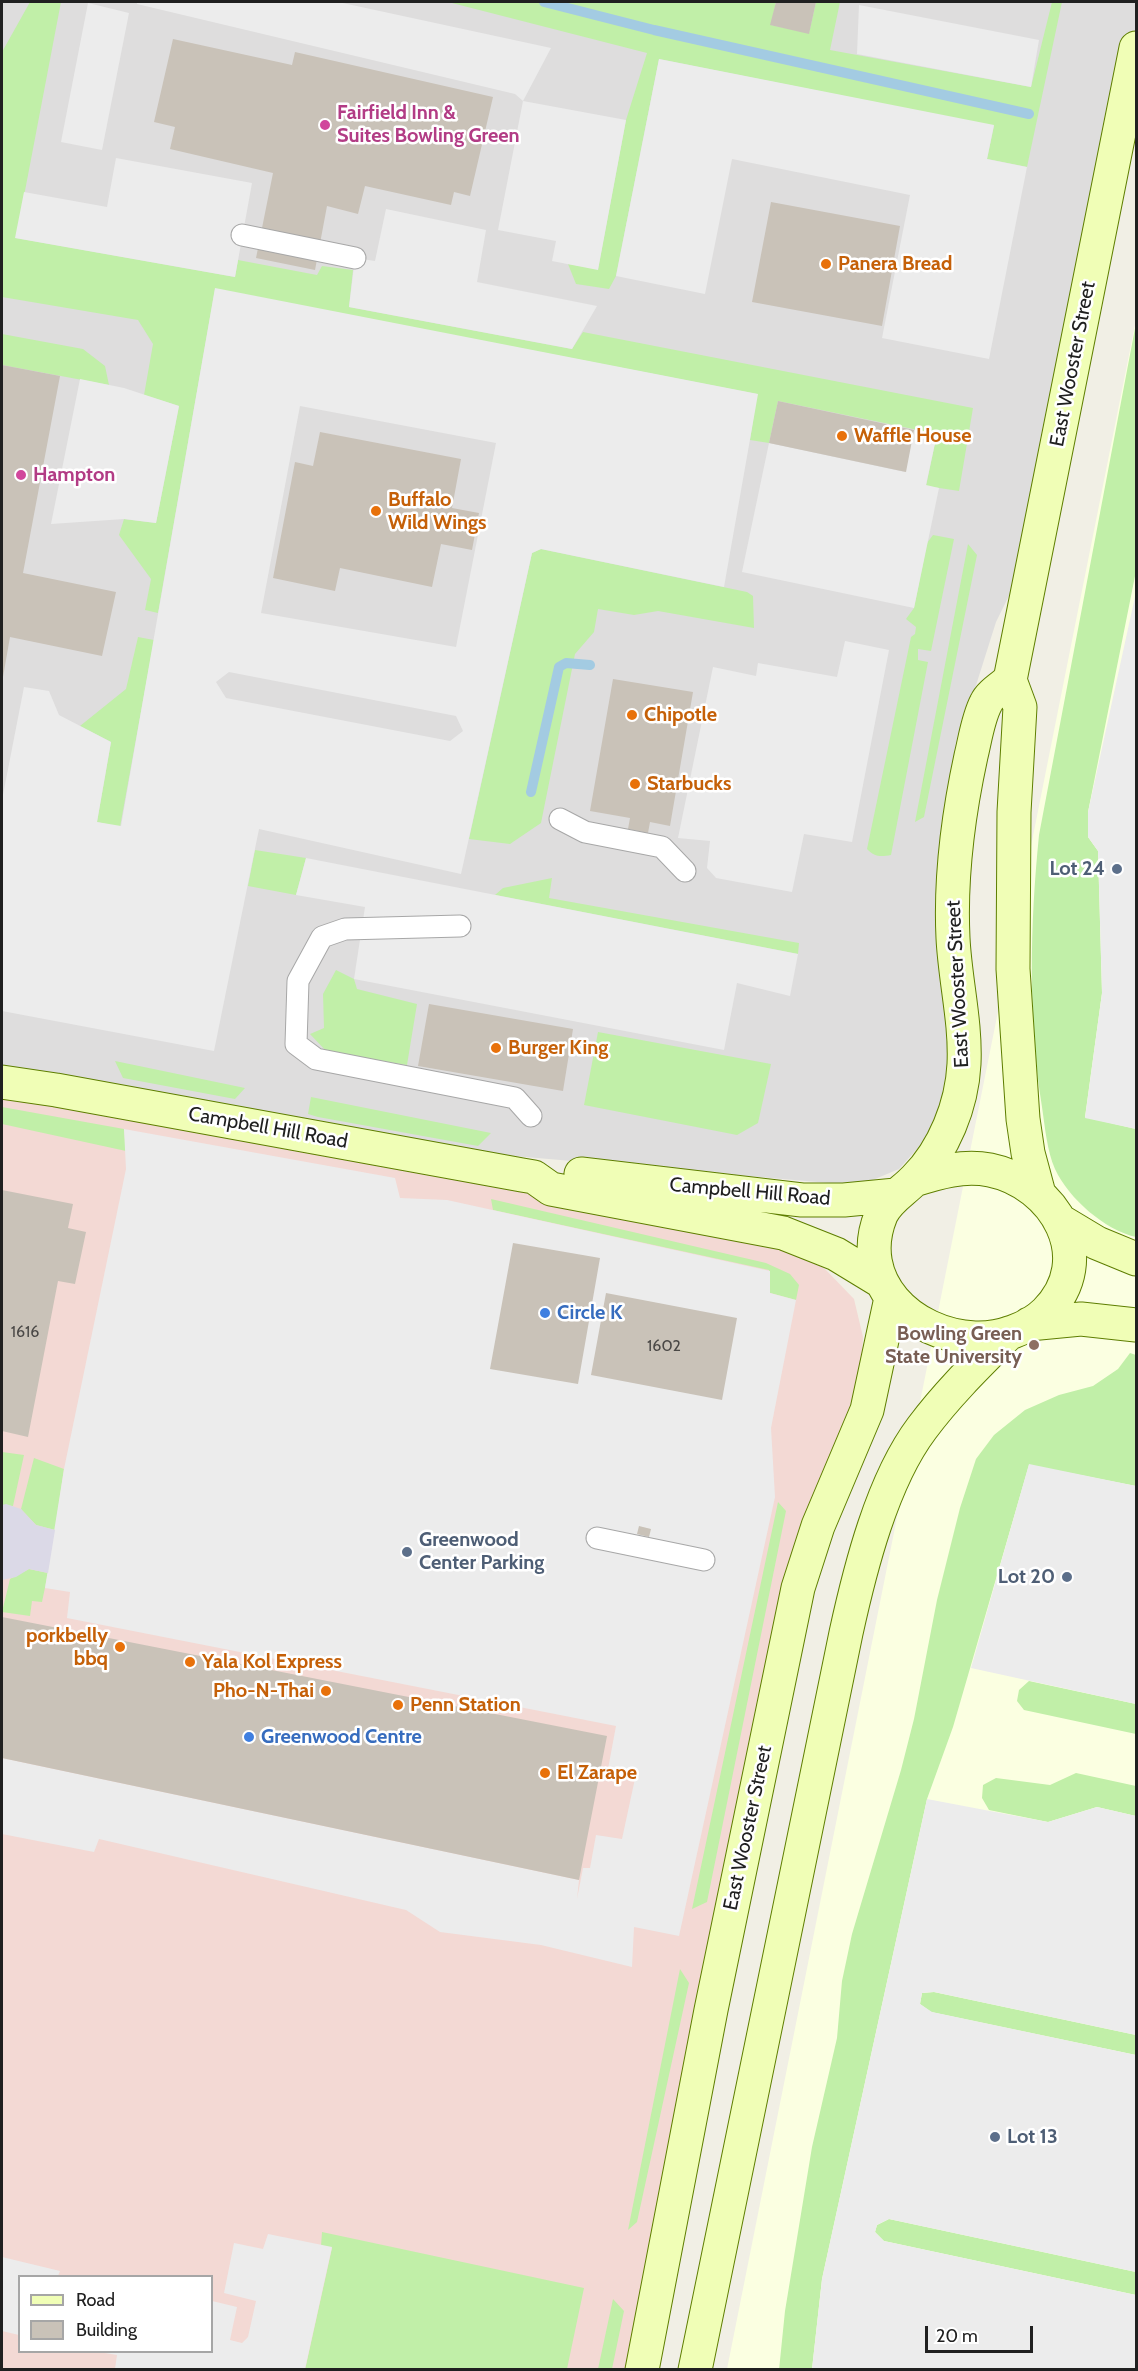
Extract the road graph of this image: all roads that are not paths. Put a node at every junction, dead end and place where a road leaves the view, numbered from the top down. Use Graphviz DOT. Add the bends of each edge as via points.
graph roads {
  1 [pos="1137,48"];
  2 [pos="242,235"];
  3 [pos="355,258"];
  4 [pos="1010,680"];
  5 [pos="560,819"];
  6 [pos="685,871"];
  7 [pos="460,926"];
  8 [pos="2,1082"];
  9 [pos="531,1116"];
  10 [pos="534,1177"];
  11 [pos="905,1188"];
  12 [pos="1039,1194"];
  13 [pos="1062,1222"];
  14 [pos="1137,1259"];
  15 [pos="887,1290"];
  16 [pos="1137,1325"];
  17 [pos="1019,1328"];
  18 [pos="597,1538"];
  19 [pos="704,1560"];
  20 [pos="642,2370"];
  21 [pos="695,2370"];
  1 -- 4 [label="main road, East Wooster Street"];
  2 -- 3 [label="lane"];
  4 -- 11 [label="main road, East Wooster Street" via="986,701 961,803 955,847 953,937 965,1042 961,1090 945,1136"];
  4 -- 12 [label="main road" via="1020,707 1013,969 1023,1119"];
  5 -- 6 [label="lane" via="585,832 662,847"];
  7 -- 9 [label="lane" via="345,929 322,937 298,981 296,1044 316,1059 515,1098"];
  8 -- 10 [label="main road, Campbell Hill Road"];
  10 -- 11 [label="main road, Campbell Hill Road" via="553,1171 802,1200 844,1200"];
  10 -- 15 [label="main road, Campbell Hill Road" via="552,1189 783,1233 836,1254"];
  11 -- 12 [label="main road" via="942,1170 982,1170 1008,1176"];
  11 -- 15 [label="main road, East Wooster Street" via="882,1213 875,1236 874,1256"];
  12 -- 13 [label="main road"];
  13 -- 14 [label="main road" via="1097,1244"];
  13 -- 17 [label="main road" via="1070,1250 1067,1279 1045,1313"];
  15 -- 17 [label="main road" via="905,1311 939,1330 975,1338"];
  15 -- 20 [label="main road, East Wooster Street" via="867,1410 818,1526 798,1588"];
  16 -- 17 [label="main road" via="1081,1319"];
  17 -- 21 [label="main road" via="954,1390 921,1429 899,1467 864,1556"];
  18 -- 19 [label="lane"];
}
